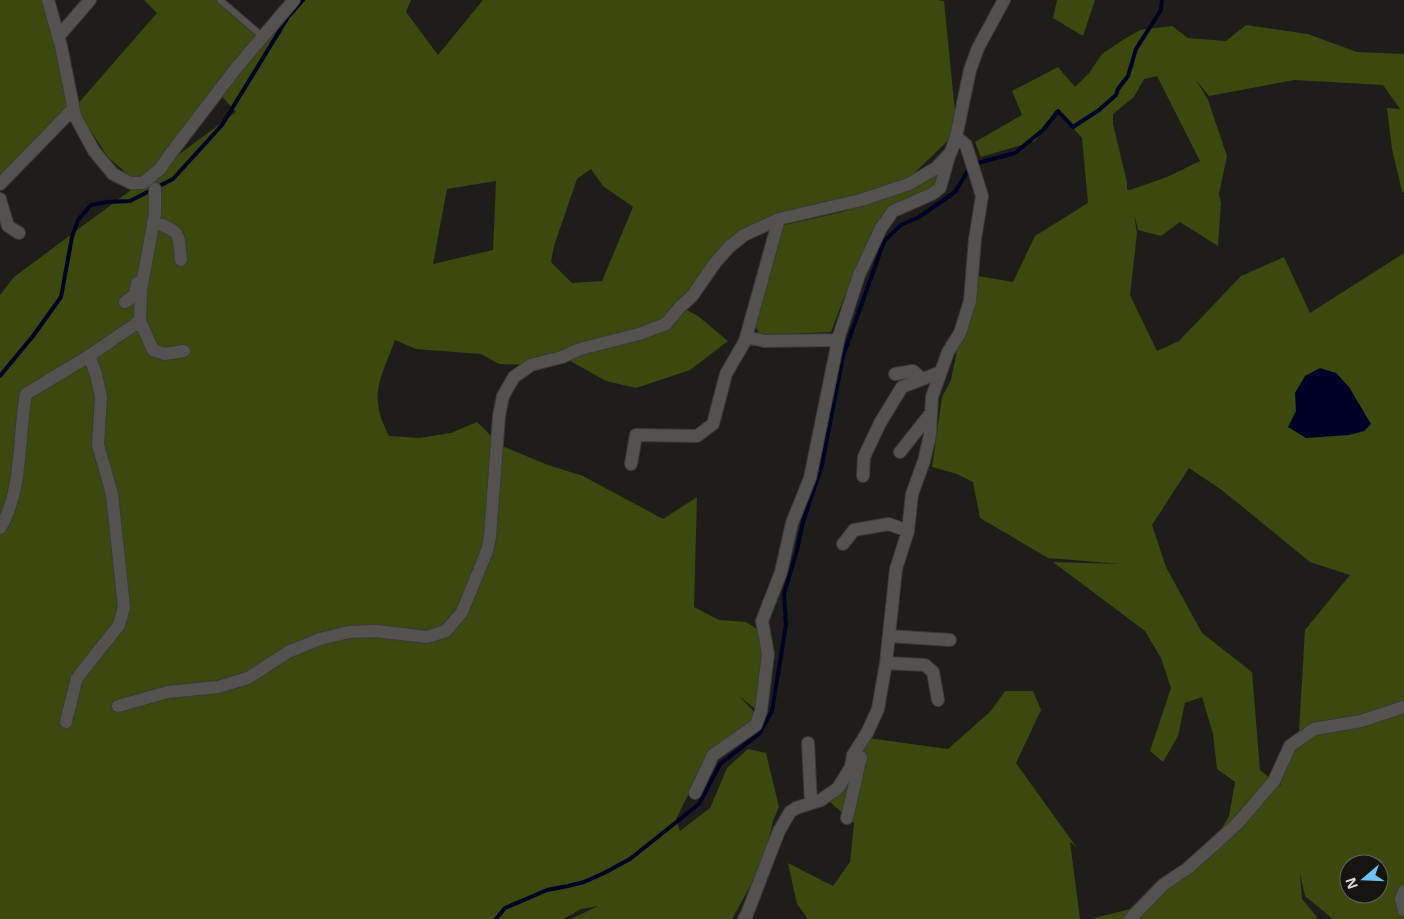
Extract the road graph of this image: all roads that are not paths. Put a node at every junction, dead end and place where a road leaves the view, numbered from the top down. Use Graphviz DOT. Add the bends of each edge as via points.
graph roads {
  1 [pos="48,0"];
  2 [pos="90,0"];
  3 [pos="220,0"];
  4 [pos="294,0"];
  5 [pos="1004,0"];
  6 [pos="58,37"];
  7 [pos="263,38"];
  8 [pos="72,110"];
  9 [pos="956,137"];
  10 [pos="950,152"];
  11 [pos="0,184"];
  12 [pos="155,189"];
  13 [pos="0,199"];
  14 [pos="780,219"];
  15 [pos="153,222"];
  16 [pos="19,233"];
  17 [pos="148,256"];
  18 [pos="181,260"];
  19 [pos="125,302"];
  20 [pos="140,321"];
  21 [pos="747,337"];
  22 [pos="838,340"];
  23 [pos="184,351"];
  24 [pos="89,356"];
  25 [pos="941,372"];
  26 [pos="895,374"];
  27 [pos="922,379"];
  28 [pos="931,413"];
  29 [pos="900,452"];
  30 [pos="631,464"];
  31 [pos="863,476"];
  32 [pos="0,528"];
  33 [pos="908,531"];
  34 [pos="843,544"];
  35 [pos="889,636"];
  36 [pos="950,640"];
  37 [pos="886,663"];
  38 [pos="938,700"];
  39 [pos="118,706"];
  40 [pos="1404,707"];
  41 [pos="66,722"];
  42 [pos="867,733"];
  43 [pos="808,743"];
  44 [pos="694,793"];
  45 [pos="811,803"];
  46 [pos="848,818"];
  47 [pos="1404,891"];
  48 [pos="1404,910"];
  49 [pos="744,919"];
  50 [pos="1130,919"];
  1 -- 6 [label="street"];
  2 -- 6 [label="street"];
  3 -- 7 [label="lane"];
  4 -- 7 [label="street"];
  5 -- 9 [label="street" via="970,70"];
  6 -- 8 [label="street"];
  7 -- 8 [label="street" via="237,67 160,169 143,183 131,183 113,174 94,151"];
  8 -- 11 [label="street"];
  9 -- 10 [label="street"];
  9 -- 25 [label="street" via="966,145 982,196 970,301 960,333"];
  10 -- 14 [label="street" via="936,168 910,184 861,200"];
  10 -- 22 [label="street" via="940,188 893,211 881,228 859,275"];
  12 -- 15 [label="street"];
  13 -- 16 [label="street" via="8,226"];
  14 -- 21 [label="street"];
  14 -- 39 [label="street" via="744,235 729,247 666,324 531,365 514,377 503,396 499,416 487,551 462,612 446,631 427,637 376,631 349,632 288,652 248,678 218,687 168,692"];
  15 -- 17 [label="street"];
  15 -- 18 [label="street" via="176,232"];
  17 -- 19 [label="street" via="143,258 135,295"];
  17 -- 20 [label="street" via="141,290"];
  20 -- 23 [label="street" via="153,350 165,354"];
  20 -- 24 [label="street"];
  21 -- 22 [label="street" via="764,341"];
  21 -- 30 [label="street" via="726,374 713,424 697,436 636,435"];
  22 -- 44 [label="street" via="810,478 792,523 781,572 762,621 768,654 761,711 756,725 713,754"];
  24 -- 32 [label="street" via="26,394 15,494"];
  24 -- 41 [label="street" via="100,397 98,444 112,494 124,607 119,625 77,678"];
  25 -- 27 [label="street"];
  25 -- 28 [label="street" via="932,396"];
  26 -- 27 [label="street" via="913,371"];
  27 -- 31 [label="street" via="902,387 884,415 864,457"];
  28 -- 29 [label="street"];
  28 -- 33 [label="street" via="930,435 912,494"];
  33 -- 34 [label="street" via="889,524 854,530"];
  33 -- 35 [label="street" via="896,569"];
  35 -- 36 [label="street"];
  35 -- 37 [label="street"];
  37 -- 38 [label="street" via="925,665 933,672"];
  37 -- 42 [label="street" via="878,710"];
  40 -- 50 [label="street" via="1361,721 1314,729 1290,746 1274,782 1237,824 1164,884"];
  42 -- 45 [label="street" via="838,788"];
  42 -- 46 [label="street"];
  43 -- 45 [label="street"];
  45 -- 49 [label="street" via="790,812 782,824"];
  47 -- 48 [label="street" via="1401,899"];
}
